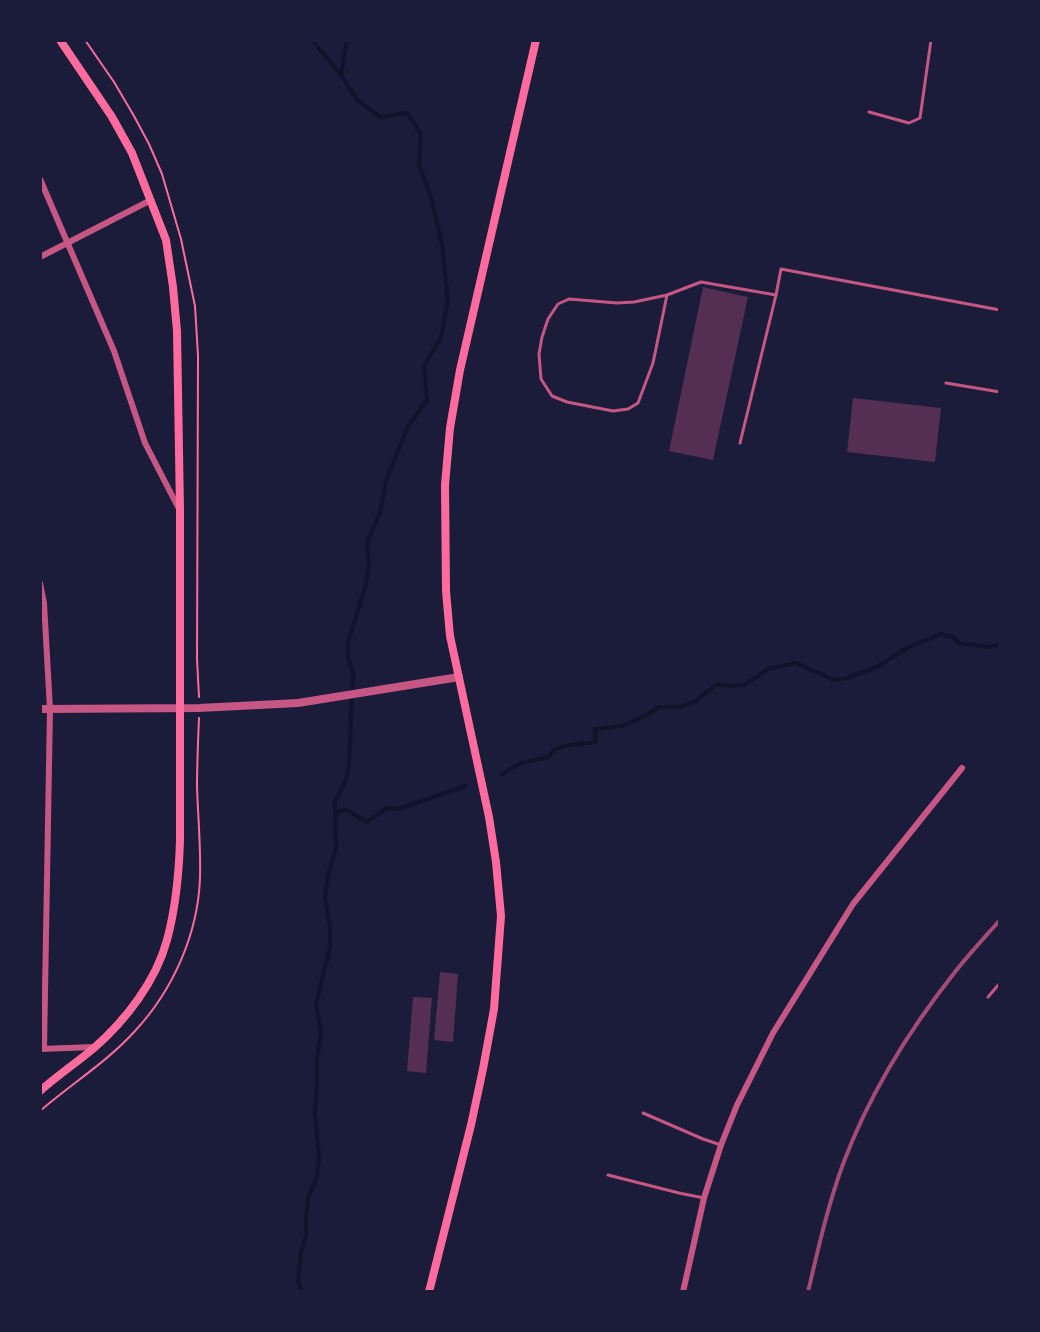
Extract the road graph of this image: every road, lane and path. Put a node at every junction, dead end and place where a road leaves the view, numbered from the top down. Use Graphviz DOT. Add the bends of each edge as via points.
graph roads {
  1 [pos="60,40"];
  2 [pos="536,40"];
  3 [pos="931,40"];
  4 [pos="869,112"];
  5 [pos="40,178"];
  6 [pos="151,200"];
  7 [pos="68,244"];
  8 [pos="40,257"];
  9 [pos="667,295"];
  10 [pos="776,295"];
  11 [pos="999,310"];
  12 [pos="946,384"];
  13 [pos="999,392"];
  14 [pos="740,443"];
  15 [pos="180,510"];
  16 [pos="40,583"];
  17 [pos="459,677"];
  18 [pos="181,708"];
  19 [pos="40,709"];
  20 [pos="50,709"];
  21 [pos="962,768"];
  22 [pos="43,981"];
  23 [pos="999,983"];
  24 [pos="988,997"];
  25 [pos="94,1047"];
  26 [pos="42,1049"];
  27 [pos="40,1091"];
  28 [pos="643,1113"];
  29 [pos="721,1145"];
  30 [pos="608,1175"];
  31 [pos="704,1198"];
  32 [pos="429,1292"];
  33 [pos="683,1292"];
  1 -- 6 [label="main road" via="112,117"];
  2 -- 17 [label="main road" via="450,428 445,485 446,591"];
  3 -- 4 [label="lane" via="920,118 909,123"];
  5 -- 7 [label="street"];
  6 -- 7 [label="street"];
  6 -- 15 [label="main road" via="166,240 174,287"];
  7 -- 8 [label="street"];
  7 -- 15 [label="street" via="114,351 145,443"];
  9 -- 9 [label="lane" via="633,302 569,299 558,304 548,319 539,354 541,379 552,396 613,411 638,403 653,363"];
  9 -- 10 [label="lane" via="701,282"];
  10 -- 11 [label="lane" via="781,269"];
  10 -- 14 [label="lane"];
  12 -- 13 [label="lane"];
  15 -- 18 [label="main road"];
  16 -- 20 [label="street"];
  17 -- 18 [label="street" via="298,703"];
  17 -- 32 [label="main road" via="489,817 501,916 494,1009 483,1069"];
  18 -- 20 [label="street"];
  18 -- 25 [label="main road" via="179,875 167,941 140,995"];
  19 -- 20 [label="street"];
  20 -- 22 [label="street"];
  21 -- 29 [label="street" via="853,904 773,1033"];
  22 -- 26 [label="street"];
  23 -- 24 [label="lane"];
  25 -- 26 [label="street"];
  25 -- 27 [label="main road"];
  28 -- 29 [label="lane"];
  29 -- 31 [label="street"];
  30 -- 31 [label="lane"];
  31 -- 33 [label="street"];
}
